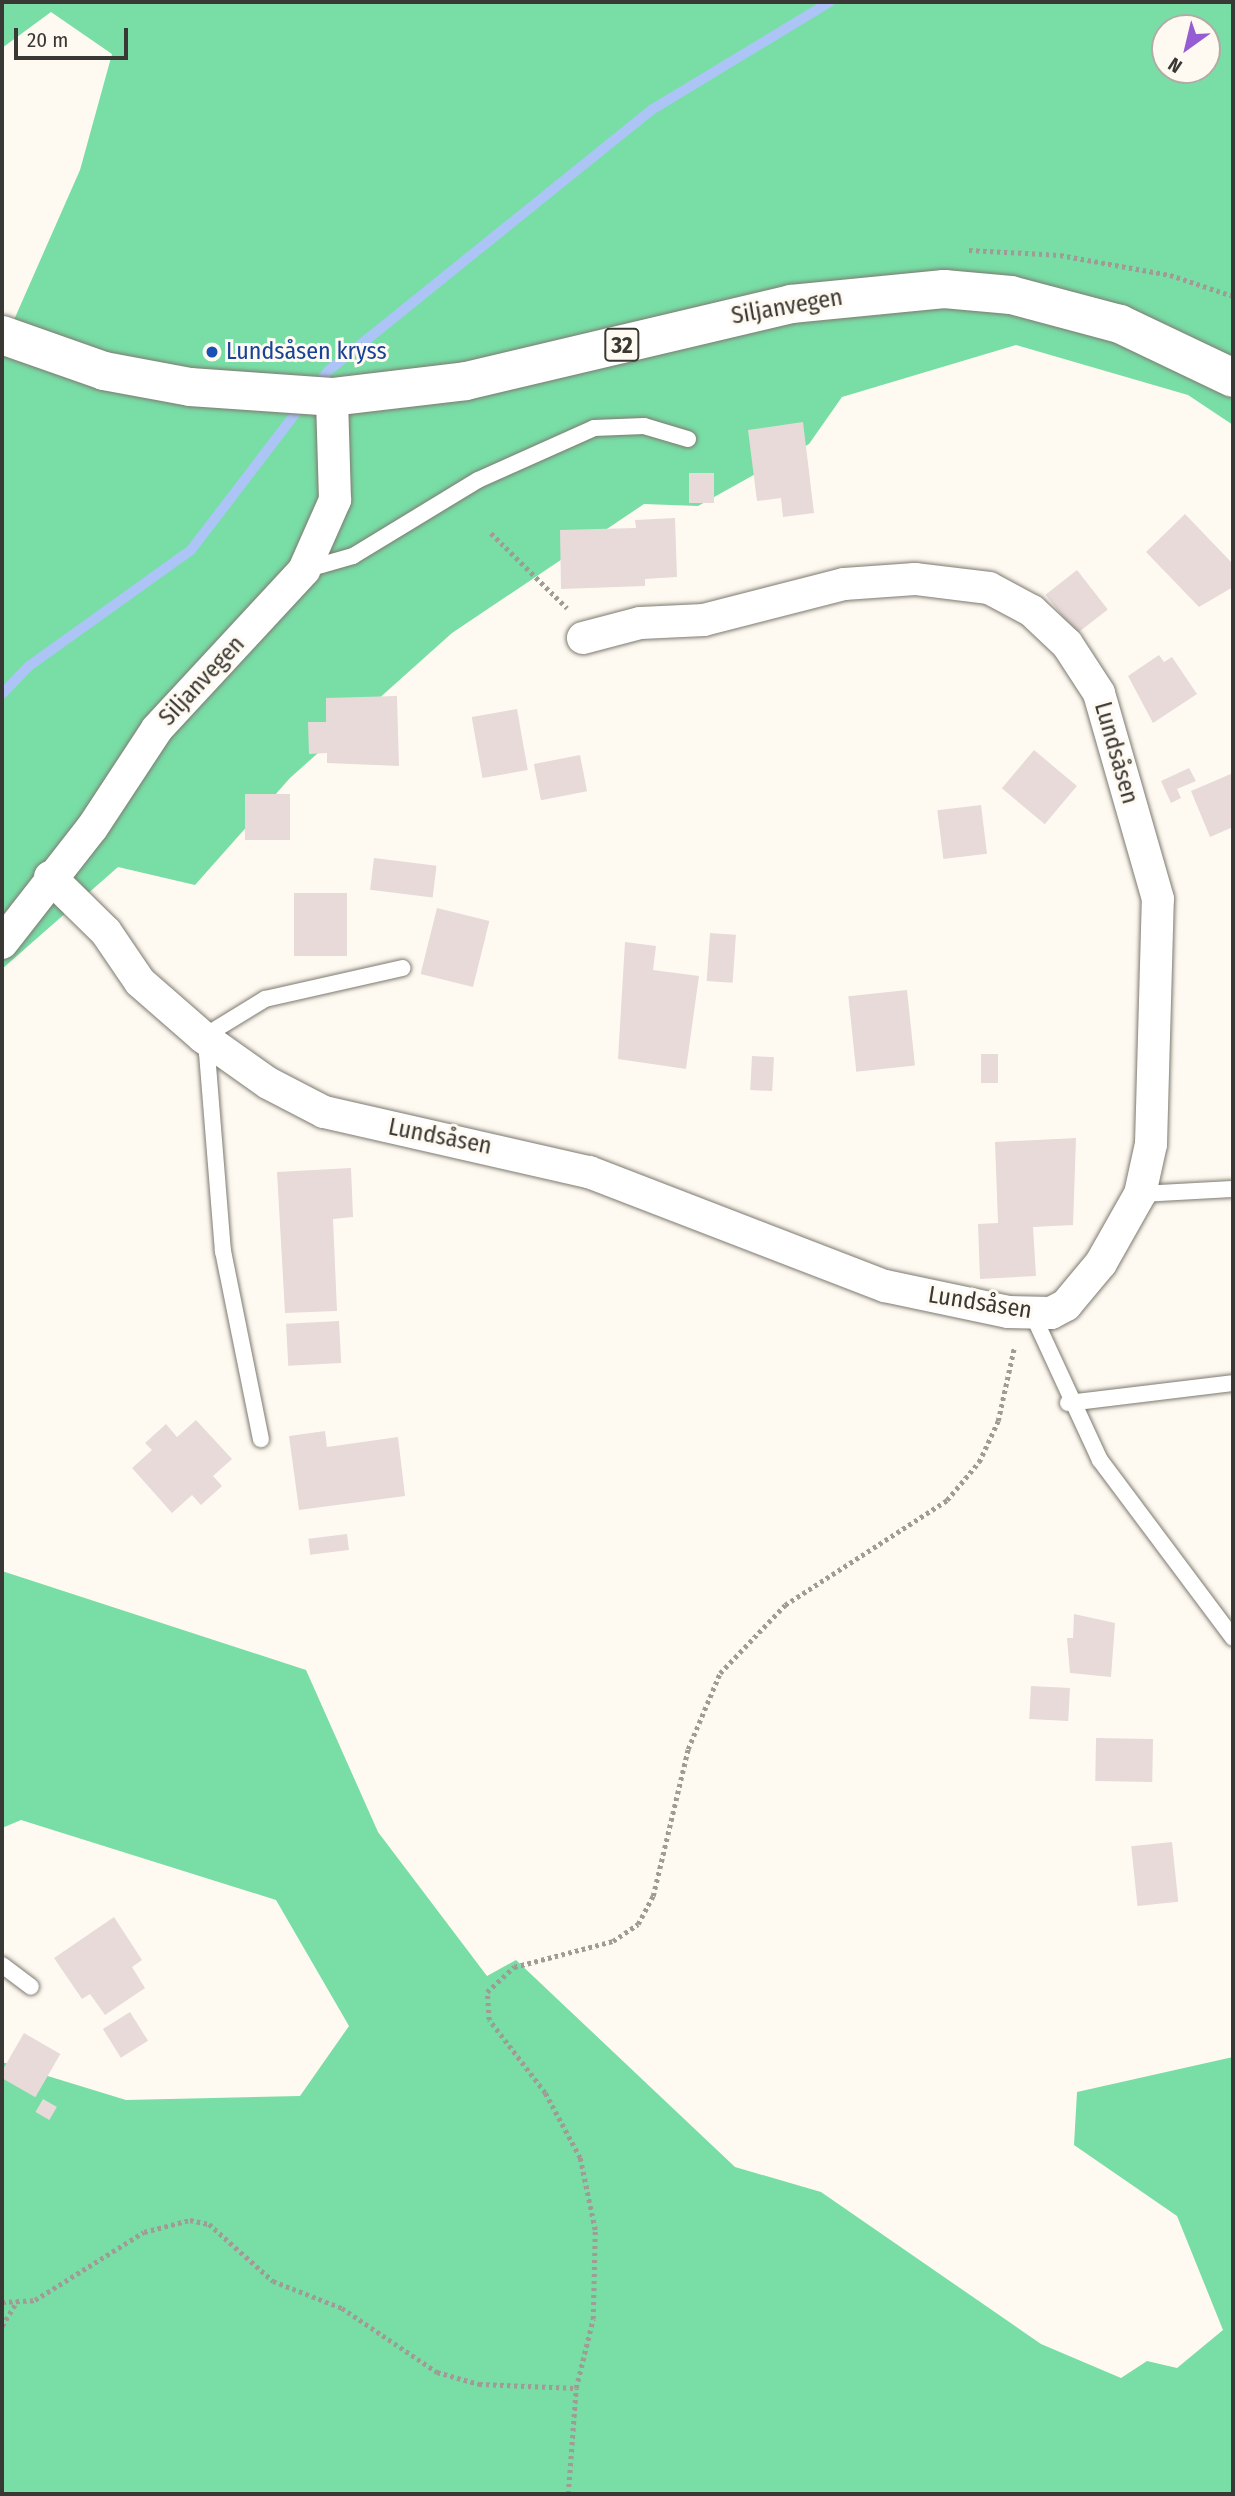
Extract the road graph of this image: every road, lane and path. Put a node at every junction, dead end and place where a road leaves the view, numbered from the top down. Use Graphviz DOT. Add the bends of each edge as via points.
graph roads {
  1 [pos="2,335"];
  2 [pos="1233,378"];
  3 [pos="332,397"];
  4 [pos="688,439"];
  5 [pos="491,533"];
  6 [pos="304,570"];
  7 [pos="595,635"];
  8 [pos="50,877"];
  9 [pos="2,943"];
  10 [pos="402,968"];
  11 [pos="208,1040"];
  12 [pos="1233,1189"];
  13 [pos="1140,1194"];
  14 [pos="1032,1313"];
  15 [pos="1233,1383"];
  16 [pos="1068,1404"];
  17 [pos="261,1438"];
  18 [pos="1233,1638"];
  19 [pos="2,1965"];
  20 [pos="31,1986"];
  21 [pos="17,2301"];
  22 [pos="2,2302"];
  23 [pos="2,2326"];
  24 [pos="576,2388"];
  25 [pos="568,2494"];
  1 -- 3 [label="main road, Siljanvegen / 32" via="104,371 190,387"];
  2 -- 3 [label="main road, Siljanvegen / 32" via="1120,324 1043,301 944,289 790,304 466,381"];
  3 -- 6 [label="street, Siljanvegen" via="338,447 335,500"];
  4 -- 6 [label="lane" via="644,426 594,428 478,480 353,556"];
  5 -- 7 [label="path" via="544,579"];
  6 -- 8 [label="street, Siljanvegen" via="157,729 92,828"];
  7 -- 13 [label="street, Lundsåsen" via="640,623 704,620 844,584 915,579 989,588 1032,611 1067,644 1099,694 1158,899 1152,1144"];
  8 -- 9 [label="street, Siljanvegen"];
  8 -- 11 [label="street, Lundsåsen" via="106,932 139,982"];
  10 -- 11 [label="lane" via="265,999"];
  11 -- 14 [label="street, Lundsåsen" via="324,1112 589,1172 885,1286"];
  11 -- 17 [label="lane" via="223,1251"];
  12 -- 13 [label="lane"];
  13 -- 14 [label="street, Lundsåsen" via="1101,1263 1066,1305"];
  14 -- 16 [label="lane"];
  14 -- 24 [label="path" via="1006,1363 998,1421 979,1462 947,1500 785,1605 720,1673 688,1749 653,1896 638,1924 613,1941 514,1967 487,1992 489,2020 545,2092 580,2158 594,2230 593,2319"];
  15 -- 16 [label="lane"];
  16 -- 18 [label="lane" via="1100,1460"];
  19 -- 20 [label="lane"];
  21 -- 22 [label="path"];
  21 -- 23 [label="path"];
  21 -- 24 [label="path" via="46,2294 144,2232 190,2220 209,2224 273,2281 342,2308 437,2372 479,2384"];
  24 -- 25 [label="path"];
}
